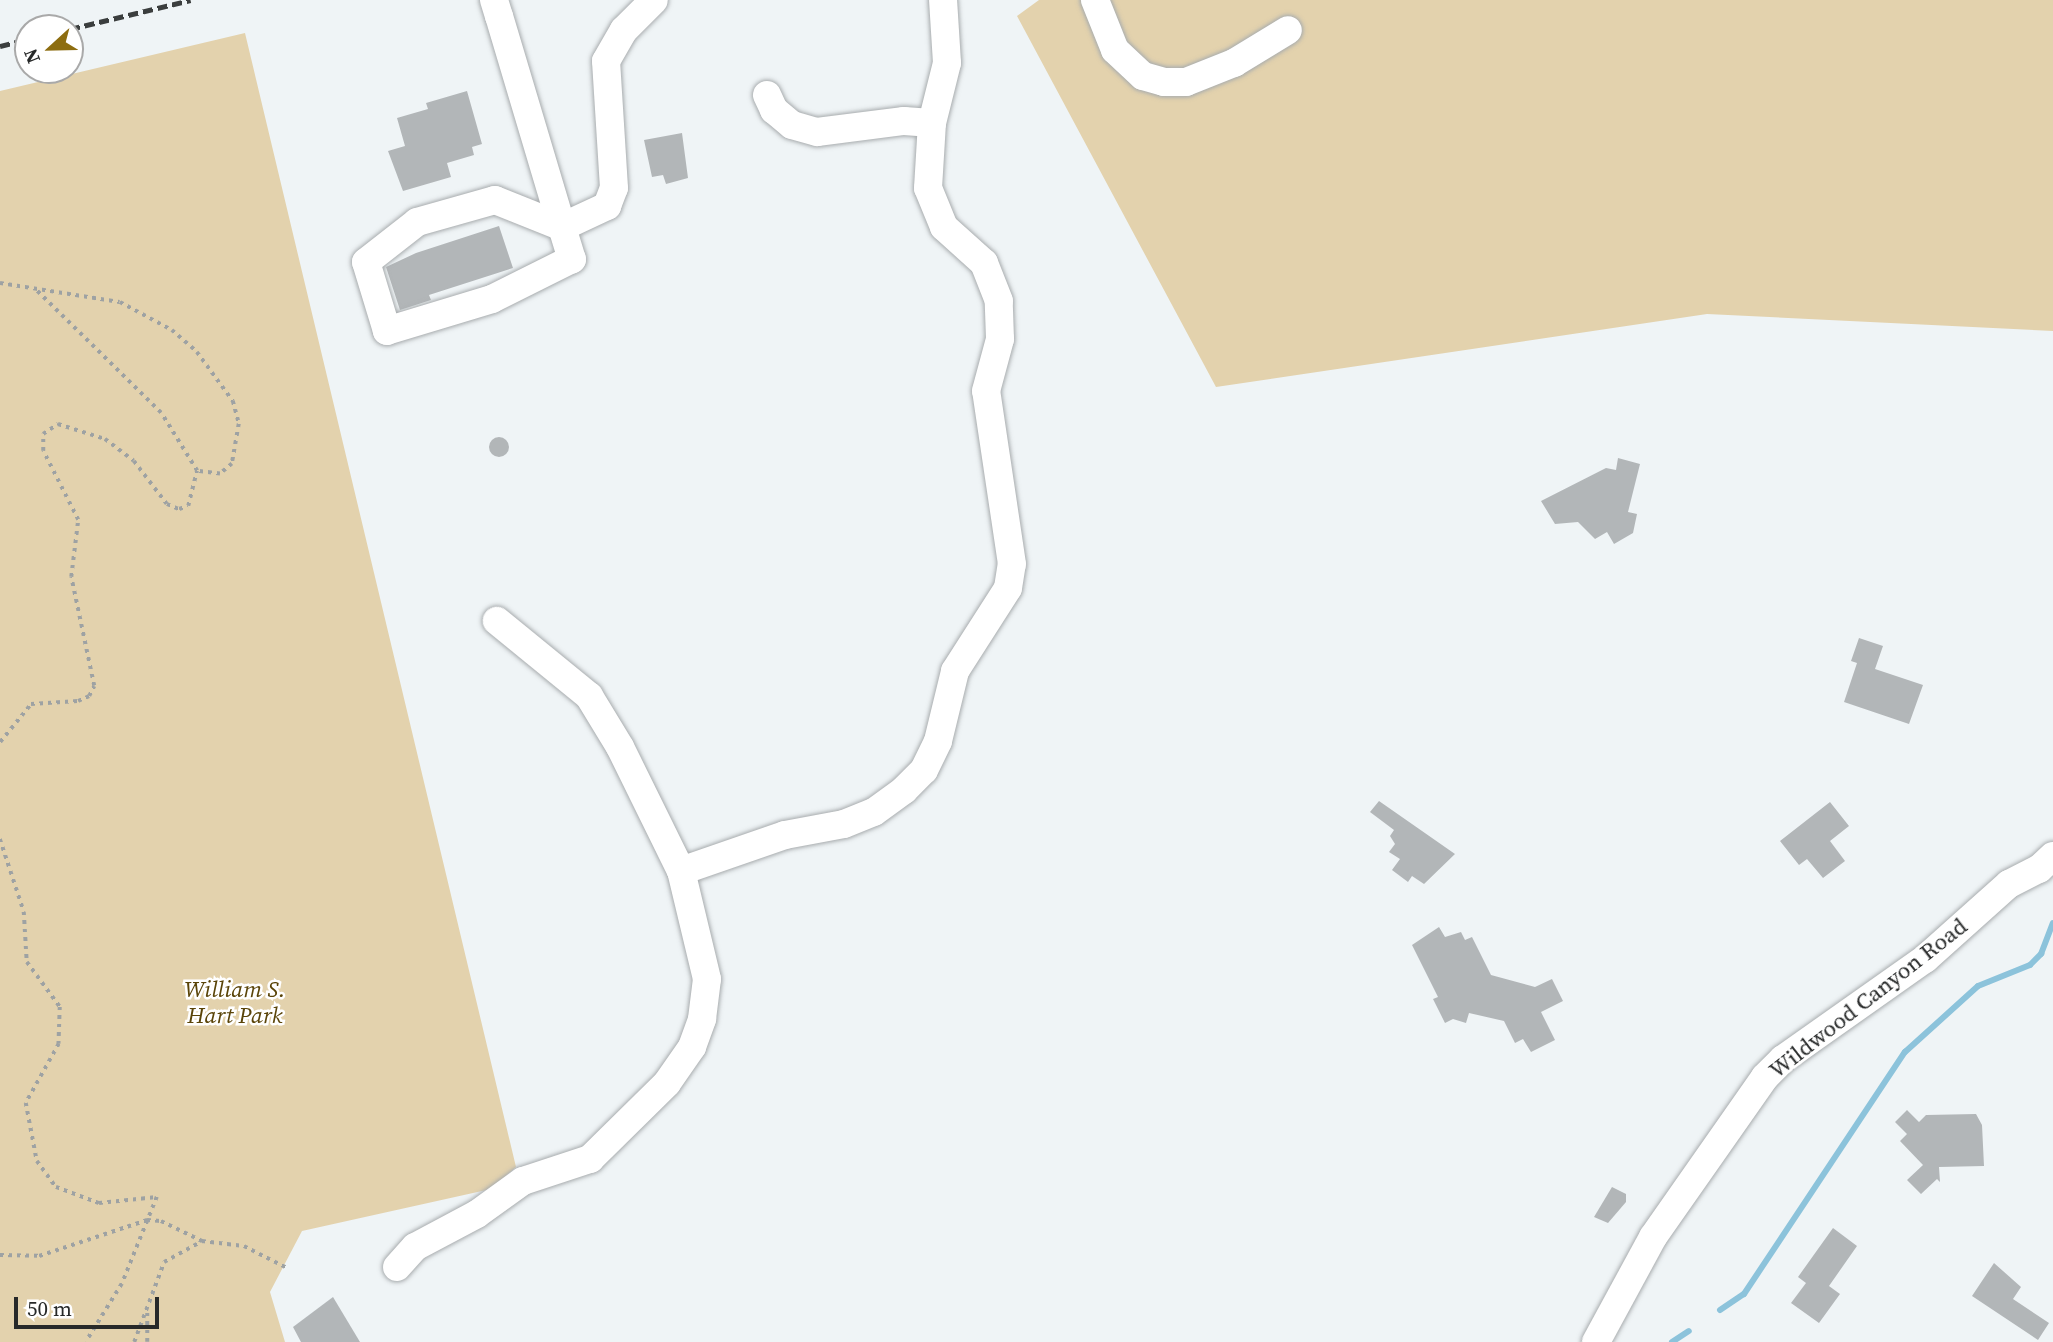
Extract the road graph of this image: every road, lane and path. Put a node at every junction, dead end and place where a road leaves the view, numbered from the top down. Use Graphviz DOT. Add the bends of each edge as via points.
graph roads {
  1 [pos="494,0"];
  2 [pos="654,0"];
  3 [pos="943,0"];
  4 [pos="1095,0"];
  5 [pos="1288,30"];
  6 [pos="766,95"];
  7 [pos="932,123"];
  8 [pos="562,227"];
  9 [pos="0,283"];
  10 [pos="35,289"];
  11 [pos="197,471"];
  12 [pos="496,621"];
  13 [pos="0,743"];
  14 [pos="0,839"];
  15 [pos="2048,870"];
  16 [pos="681,871"];
  17 [pos="147,1220"];
  18 [pos="202,1241"];
  19 [pos="0,1255"];
  20 [pos="397,1267"];
  21 [pos="286,1268"];
  22 [pos="147,1308"];
  23 [pos="86,1342"];
  24 [pos="134,1342"];
  25 [pos="147,1342"];
  26 [pos="1596,1342"];
  1 -- 8 [label="street"];
  2 -- 8 [label="street" via="624,30 607,61 614,176 607,206"];
  3 -- 7 [label="street" via="947,63"];
  4 -- 5 [label="street" via="1115,50 1143,76 1164,82 1186,82 1234,63"];
  6 -- 7 [label="street" via="774,110 792,125 817,132 904,121"];
  7 -- 16 [label="street" via="927,159 934,211 961,246 984,262 1002,320 986,391 1012,564 1008,588 956,671 938,741 924,770 904,790 874,813 844,824 785,835"];
  8 -- 8 [label="street" via="572,259 492,299 387,331 366,262 417,222 495,200"];
  9 -- 10 [label="path"];
  10 -- 11 [label="path" via="161,413"];
  10 -- 11 [label="path" via="120,302 172,330 197,352 227,390 239,424 232,464 220,474"];
  11 -- 13 [label="path" via="188,506 180,509 167,504 134,461 105,439 58,424 43,434 43,451 78,520 71,577 94,686 84,699 31,704"];
  12 -- 16 [label="street" via="589,696 620,747"];
  14 -- 17 [label="path" via="24,912 27,962 55,996 62,1019 59,1044 26,1103 37,1161 56,1187 99,1203 158,1197"];
  15 -- 26 [label="street, Wildwood Canyon Road" via="2008,884 1925,959 1783,1059 1765,1077 1653,1237"];
  16 -- 20 [label="street" via="707,979 692,1047 667,1083 590,1159 523,1181 477,1214 415,1247"];
  17 -- 18 [label="path" via="161,1221"];
  17 -- 19 [label="path" via="39,1256"];
  17 -- 23 [label="path" via="122,1284"];
  18 -- 21 [label="path" via="244,1247"];
  18 -- 22 [label="path" via="164,1262"];
  22 -- 24 [label="path"];
  22 -- 25 [label="path"];
}
